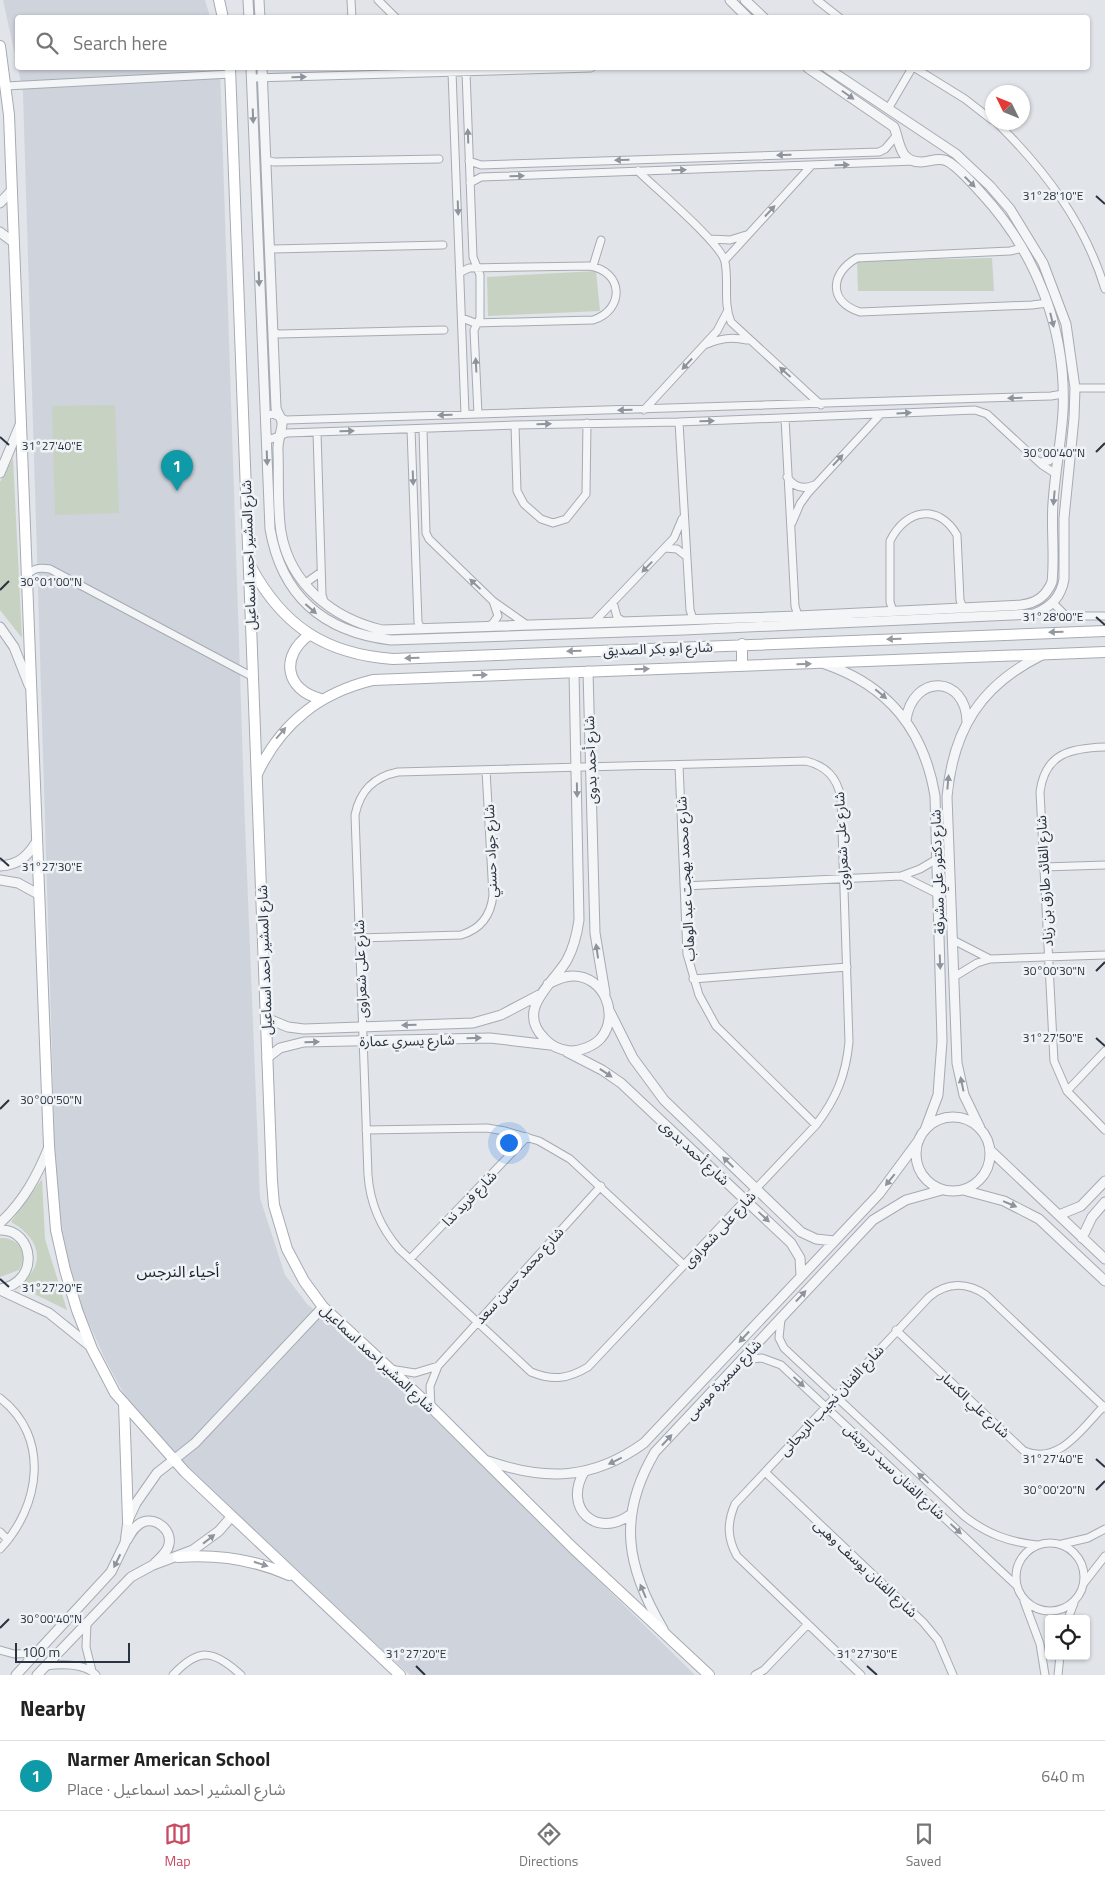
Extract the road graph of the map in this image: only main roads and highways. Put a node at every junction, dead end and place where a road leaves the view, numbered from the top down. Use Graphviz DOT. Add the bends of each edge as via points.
graph roads {
  1 [pos="219,0"];
  2 [pos="222,15"];
  3 [pos="0,46"];
  4 [pos="231,71"];
  5 [pos="249,565"];
  6 [pos="1105,631"];
  7 [pos="310,635"];
  8 [pos="742,644"];
  9 [pos="1105,652"];
  10 [pos="742,666"];
  11 [pos="321,699"];
  12 [pos="256,774"];
  13 [pos="124,1403"];
  14 [pos="128,1520"];
  15 [pos="178,1557"];
  16 [pos="296,1578"];
  17 [pos="397,1674"];
  18 [pos="709,1675"];
  1 -- 2 [label="main road"];
  3 -- 13 [label="main road" via="6,86 12,190 38,894 56,1230 65,1270 92,1349 115,1393"];
  4 -- 5 [label="main road, شارع المشير احمد اسماعيل"];
  5 -- 7 [label="main road, شارع ابو بكر الصديق" via="264,592"];
  5 -- 12 [label="main road, شارع المشير احمد اسماعيل"];
  6 -- 8 [label="main road, شارع ابو بكر الصديق, one-way"];
  8 -- 7 [label="main road, شارع ابو بكر الصديق, one-way" via="393,659 350,653"];
  7 -- 11 [label="main road" via="299,642 292,653 292,678 298,688 309,696"];
  8 -- 10 [label="main road"];
  10 -- 9 [label="main road, شارع ابو بكر الصديق, one-way"];
  11 -- 10 [label="main road, شارع ابو بكر الصديق, one-way" via="355,684 382,679"];
  12 -- 11 [label="main road, شارع ابو بكر الصديق, one-way" via="280,734 304,710"];
  12 -- 18 [label="main road, شارع المشير احمد اسماعيل" via="274,1205 296,1267 323,1307"];
  13 -- 14 [label="main road"];
  13 -- 16 [label="main road" via="173,1460"];
  15 -- 16 [label="main road, one-way" via="243,1559"];
  16 -- 17 [label="main road"];
}
